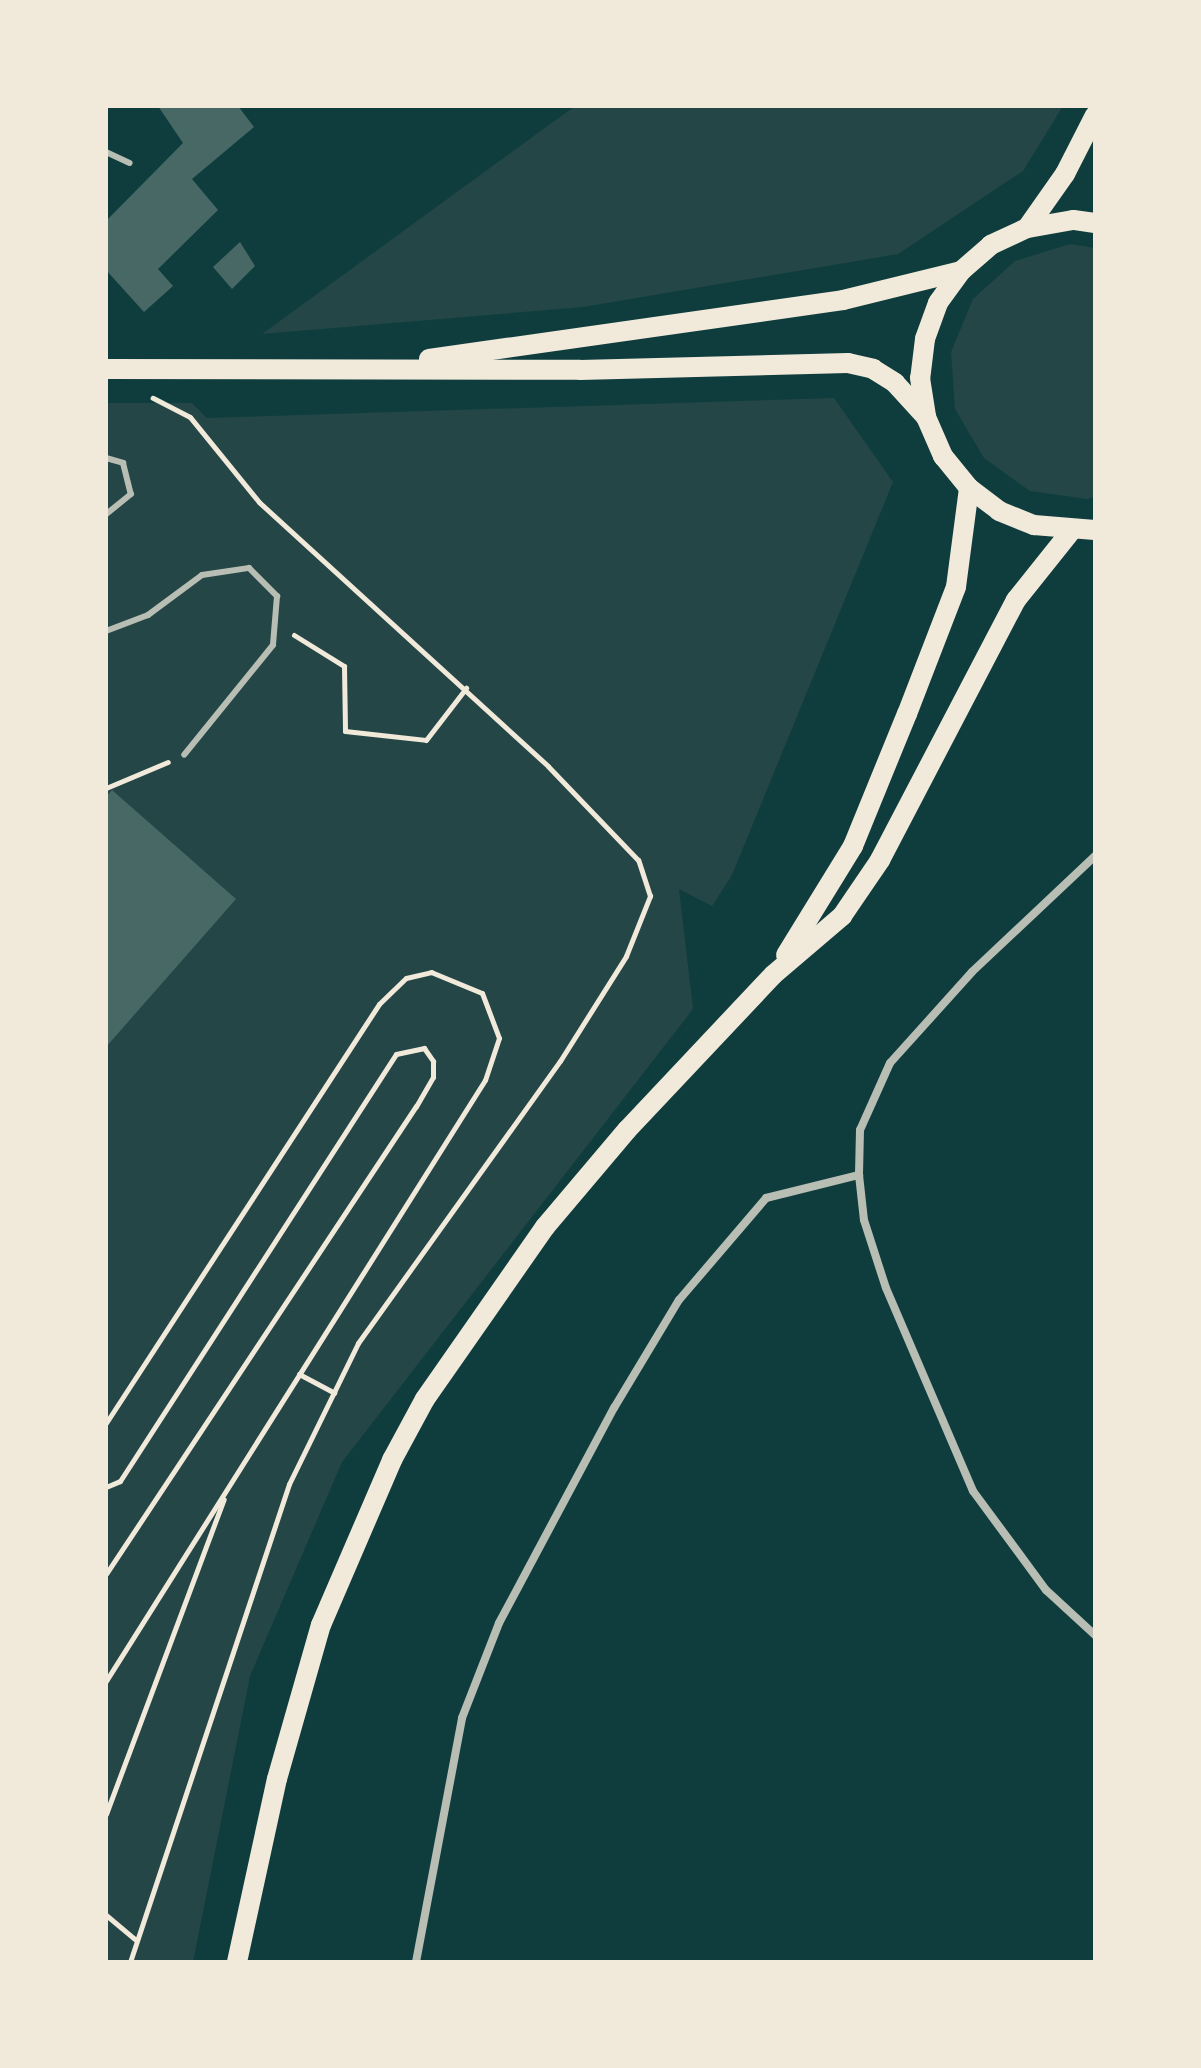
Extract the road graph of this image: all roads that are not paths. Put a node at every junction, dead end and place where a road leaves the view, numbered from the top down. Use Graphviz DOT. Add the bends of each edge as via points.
graph roads {
  1 [pos="1095,115"];
  2 [pos="106,152"];
  3 [pos="130,163"];
  4 [pos="1095,223"];
  5 [pos="1027,228"];
  6 [pos="961,271"];
  7 [pos="106,369"];
  8 [pos="349,369"];
  9 [pos="926,417"];
  10 [pos="106,458"];
  11 [pos="969,488"];
  12 [pos="106,514"];
  13 [pos="1095,530"];
  14 [pos="1071,531"];
  15 [pos="106,631"];
  16 [pos="184,755"];
  17 [pos="1095,856"];
  18 [pos="773,975"];
  19 [pos="859,1175"];
  20 [pos="1095,1635"];
  21 [pos="237,1962"];
  22 [pos="416,1962"];
  1 -- 5 [label="main road" via="1065,174"];
  2 -- 3 [label="lane"];
  4 -- 5 [label="main road" via="1073,220"];
  5 -- 6 [label="main road" via="991,245"];
  6 -- 8 [label="main road" via="843,300"];
  6 -- 9 [label="main road" via="938,303 925,339 920,378"];
  7 -- 8 [label="main road"];
  8 -- 9 [label="main road" via="848,363 873,369 895,383"];
  9 -- 11 [label="main road" via="943,456"];
  10 -- 12 [label="lane" via="123,463 131,494"];
  11 -- 14 [label="main road" via="1011,516"];
  11 -- 18 [label="main road" via="956,587 907,714 853,846"];
  13 -- 14 [label="main road"];
  14 -- 18 [label="main road" via="1016,600 880,860 842,916"];
  15 -- 16 [label="lane" via="148,615 202,575 249,568 277,596 273,645"];
  17 -- 19 [label="street" via="972,972 890,1063 860,1130"];
  18 -- 21 [label="main road" via="545,1227 460,1344 392,1460 317,1640 277,1779"];
  19 -- 20 [label="street" via="864,1220 886,1288 973,1491 1046,1590"];
  19 -- 22 [label="street" via="766,1198 679,1300 614,1408 499,1623 462,1718"];
}
